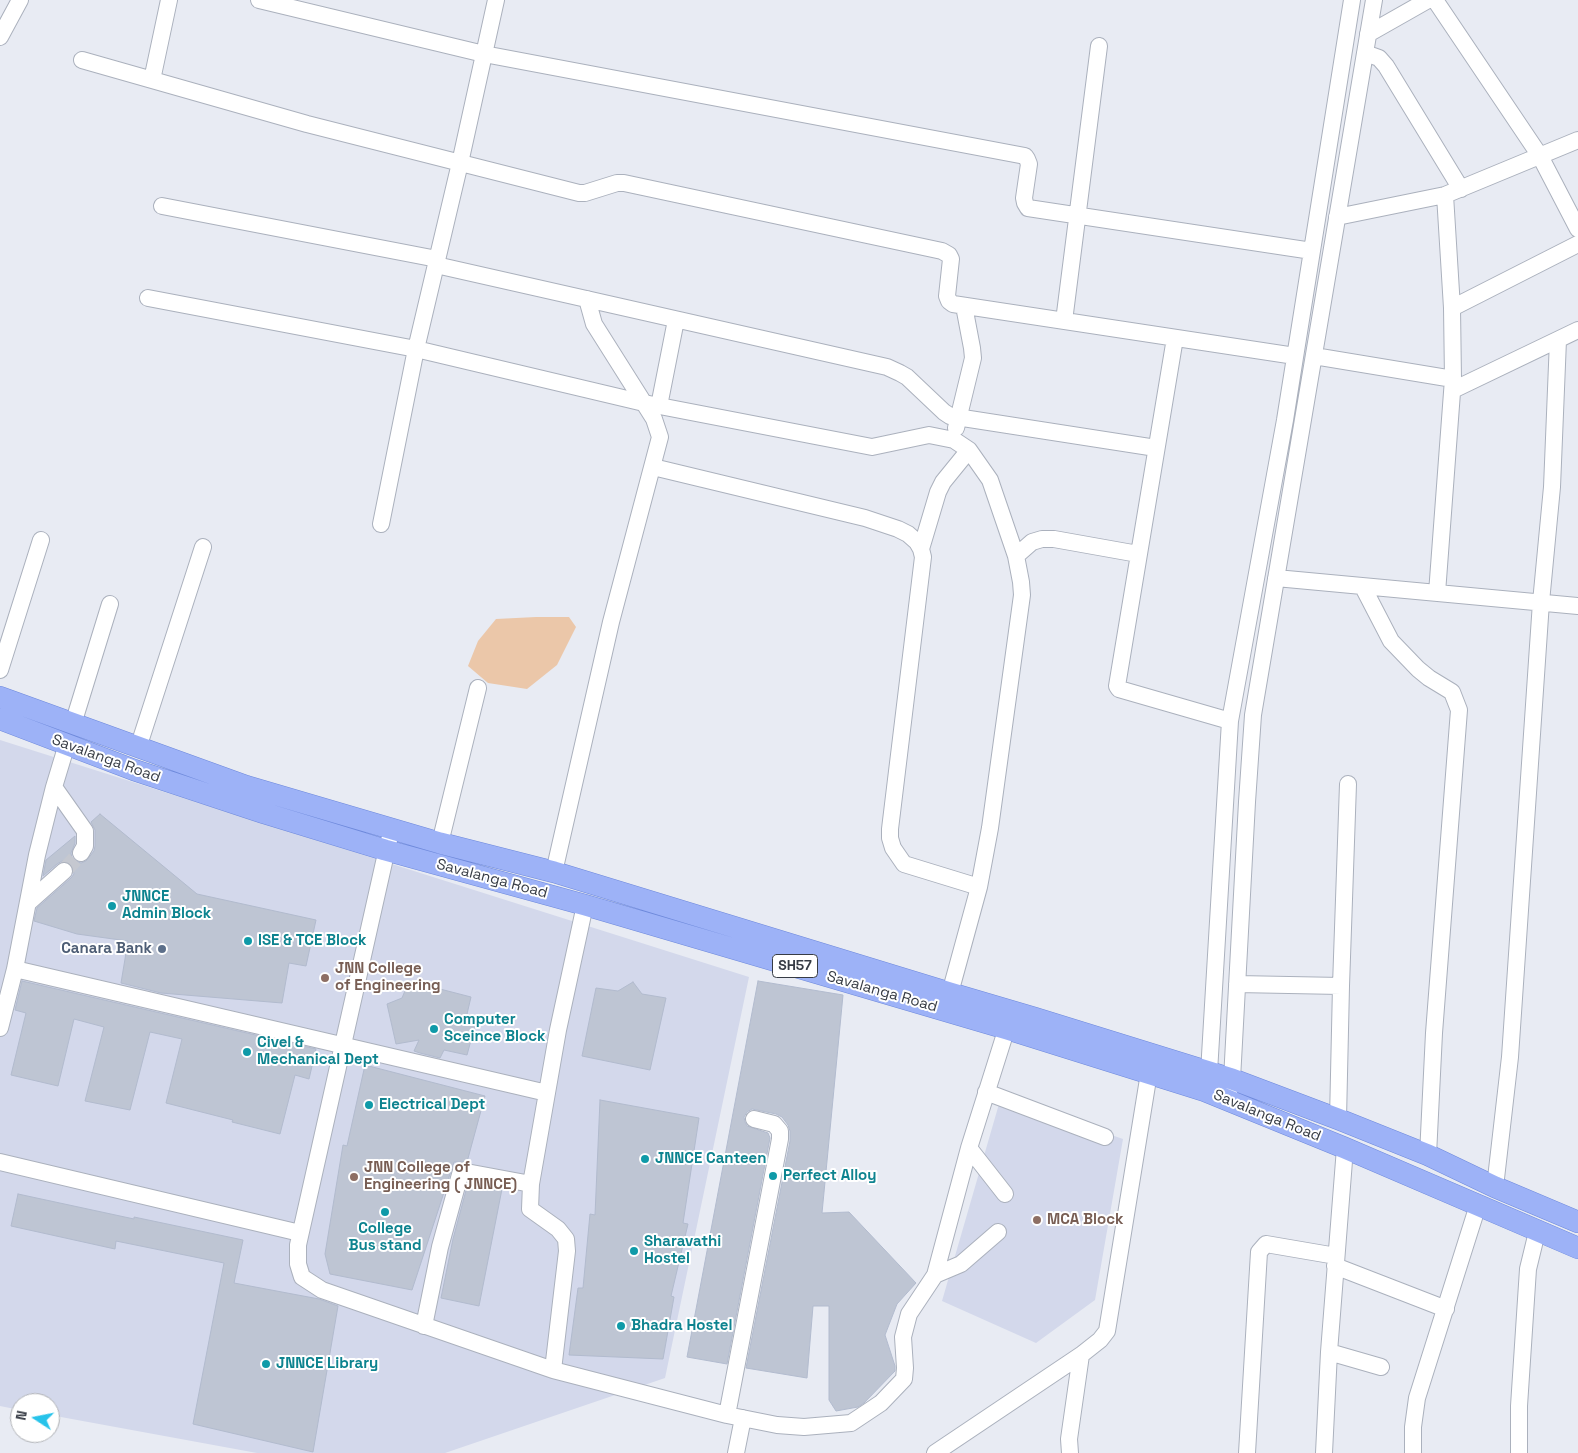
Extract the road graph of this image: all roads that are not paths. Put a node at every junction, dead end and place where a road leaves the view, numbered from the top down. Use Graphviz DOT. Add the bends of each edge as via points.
graph roads {
  1 [pos="20,0"];
  2 [pos="170,0"];
  3 [pos="259,0"];
  4 [pos="496,0"];
  5 [pos="1352,0"];
  6 [pos="1374,0"];
  7 [pos="1428,0"];
  8 [pos="1435,0"];
  9 [pos="1368,34"];
  10 [pos="0,37"];
  11 [pos="1099,46"];
  12 [pos="1365,52"];
  13 [pos="484,54"];
  14 [pos="82,60"];
  15 [pos="152,80"];
  16 [pos="1578,140"];
  17 [pos="1540,156"];
  18 [pos="460,163"];
  19 [pos="1461,189"];
  20 [pos="1445,196"];
  21 [pos="162,206"];
  22 [pos="1078,215"];
  23 [pos="1337,217"];
  24 [pos="1578,229"];
  25 [pos="1578,244"];
  26 [pos="1312,251"];
  27 [pos="436,262"];
  28 [pos="148,298"];
  29 [pos="587,299"];
  30 [pos="964,306"];
  31 [pos="1452,308"];
  32 [pos="676,320"];
  33 [pos="1064,321"];
  34 [pos="1578,330"];
  35 [pos="1175,338"];
  36 [pos="1558,340"];
  37 [pos="416,349"];
  38 [pos="1295,356"];
  39 [pos="1314,356"];
  40 [pos="1453,385"];
  41 [pos="651,404"];
  42 [pos="958,417"];
  43 [pos="954,440"];
  44 [pos="1156,448"];
  45 [pos="969,450"];
  46 [pos="653,467"];
  47 [pos="381,524"];
  48 [pos="40,540"];
  49 [pos="203,547"];
  50 [pos="921,549"];
  51 [pos="1138,554"];
  52 [pos="1016,556"];
  53 [pos="1276,578"];
  54 [pos="1363,587"];
  55 [pos="1437,593"];
  56 [pos="1541,602"];
  57 [pos="110,604"];
  58 [pos="1578,606"];
  59 [pos="0,670"];
  60 [pos="478,688"];
  61 [pos="0,697"];
  62 [pos="0,719"];
  63 [pos="1230,720"];
  64 [pos="70,734"];
  65 [pos="138,748"];
  66 [pos="1348,784"];
  67 [pos="54,787"];
  68 [pos="392,829"];
  69 [pos="440,843"];
  70 [pos="385,850"];
  71 [pos="80,853"];
  72 [pos="64,871"];
  73 [pos="554,872"];
  74 [pos="980,887"];
  75 [pos="28,903"];
  76 [pos="585,905"];
  77 [pos="15,969"];
  78 [pos="1237,984"];
  79 [pos="1341,986"];
  80 [pos="950,993"];
  81 [pos="1010,1020"];
  82 [pos="0,1028"];
  83 [pos="343,1045"];
  84 [pos="1148,1073"];
  85 [pos="1232,1079"];
  86 [pos="1207,1082"];
  87 [pos="986,1092"];
  88 [pos="547,1093"];
  89 [pos="1228,1101"];
  90 [pos="754,1119"];
  91 [pos="1338,1119"];
  92 [pos="1105,1137"];
  93 [pos="968,1148"];
  94 [pos="1345,1148"];
  95 [pos="1428,1156"];
  96 [pos="0,1162"];
  97 [pos="531,1184"];
  98 [pos="1495,1188"];
  99 [pos="1005,1194"];
  100 [pos="1478,1205"];
  101 [pos="1578,1222"];
  102 [pos="998,1232"];
  103 [pos="1537,1232"];
  104 [pos="300,1233"];
  105 [pos="1578,1248"];
  106 [pos="1335,1261"];
  107 [pos="934,1275"];
  108 [pos="1446,1309"];
  109 [pos="424,1326"];
  110 [pos="1329,1352"];
  111 [pos="1081,1355"];
  112 [pos="1381,1367"];
  113 [pos="552,1370"];
  114 [pos="735,1416"];
  115 [pos="736,1453"];
  116 [pos="935,1453"];
  117 [pos="1070,1453"];
  118 [pos="1247,1453"];
  119 [pos="1324,1453"];
  120 [pos="1413,1453"];
  121 [pos="1519,1453"];
  1 -- 10 [label="street"];
  2 -- 15 [label="street"];
  3 -- 13 [label="street"];
  4 -- 13 [label="street"];
  5 -- 26 [label="street"];
  6 -- 9 [label="street"];
  7 -- 9 [label="street"];
  8 -- 17 [label="street"];
  9 -- 12 [label="street"];
  11 -- 22 [label="street"];
  12 -- 19 [label="street" via="1379,58 1386,66"];
  12 -- 23 [label="street"];
  13 -- 18 [label="street"];
  13 -- 22 [label="street" via="1025,156 1029,164 1024,198 1028,208"];
  14 -- 15 [label="street"];
  15 -- 18 [label="street"];
  16 -- 17 [label="street"];
  17 -- 19 [label="street"];
  17 -- 24 [label="street"];
  18 -- 27 [label="street"];
  18 -- 30 [label="street" via="579,193 624,183 942,251 951,259 947,296 953,304"];
  19 -- 20 [label="street"];
  20 -- 23 [label="street"];
  20 -- 31 [label="street"];
  21 -- 27 [label="street"];
  22 -- 26 [label="street"];
  22 -- 33 [label="street"];
  23 -- 39 [label="street"];
  25 -- 31 [label="street"];
  26 -- 38 [label="street"];
  27 -- 29 [label="street"];
  27 -- 37 [label="street"];
  28 -- 37 [label="street"];
  29 -- 32 [label="street"];
  29 -- 41 [label="street" via="594,324"];
  30 -- 33 [label="street"];
  30 -- 42 [label="street" via="973,358"];
  31 -- 40 [label="street"];
  32 -- 41 [label="street"];
  32 -- 42 [label="street" via="887,367 907,377 944,412"];
  33 -- 35 [label="street"];
  34 -- 36 [label="street"];
  35 -- 38 [label="street"];
  35 -- 44 [label="street"];
  36 -- 40 [label="street"];
  36 -- 56 [label="street" via="1552,487"];
  37 -- 41 [label="street"];
  37 -- 47 [label="street"];
  38 -- 63 [label="street"];
  39 -- 40 [label="street"];
  39 -- 53 [label="street"];
  40 -- 55 [label="street"];
  41 -- 43 [label="street" via="872,447 929,435"];
  41 -- 46 [label="street" via="660,437"];
  42 -- 43 [label="street"];
  42 -- 44 [label="street"];
  43 -- 45 [label="street"];
  44 -- 51 [label="street"];
  45 -- 50 [label="street" via="938,492"];
  45 -- 52 [label="street" via="990,480"];
  46 -- 50 [label="street" via="865,518 908,534"];
  46 -- 73 [label="street" via="611,622"];
  48 -- 59 [label="street"];
  49 -- 65 [label="street"];
  50 -- 74 [label="street" via="890,838 904,864"];
  51 -- 52 [label="street" via="1042,538"];
  51 -- 63 [label="street" via="1117,686"];
  52 -- 74 [label="street" via="1022,595"];
  53 -- 54 [label="street"];
  53 -- 78 [label="street" via="1253,715"];
  54 -- 55 [label="street"];
  54 -- 95 [label="street" via="1391,641 1418,669 1452,692 1459,710 1434,1033"];
  55 -- 56 [label="street"];
  56 -- 58 [label="street"];
  56 -- 98 [label="street" via="1510,1058"];
  57 -- 64 [label="street"];
  60 -- 69 [label="street"];
  61 -- 64 [label="main road, Savalanga Road / SH57"];
  62 -- 64 [label="main road, Savalanga Road / SH57"];
  63 -- 86 [label="street"];
  64 -- 65 [label="main road, Savalanga Road / SH57"];
  64 -- 67 [label="street"];
  64 -- 70 [label="main road, Savalanga Road / SH57" via="134,770"];
  65 -- 68 [label="main road, Savalanga Road / SH57" via="246,786"];
  66 -- 79 [label="street"];
  67 -- 71 [label="street" via="84,831 85,846"];
  67 -- 75 [label="street"];
  68 -- 69 [label="main road, Savalanga Road / SH57"];
  68 -- 70 [label="street"];
  69 -- 73 [label="main road, Savalanga Road / SH57"];
  70 -- 76 [label="main road, Savalanga Road / SH57"];
  70 -- 83 [label="street"];
  72 -- 75 [label="street"];
  73 -- 80 [label="main road, Savalanga Road / SH57"];
  74 -- 80 [label="street"];
  75 -- 77 [label="street"];
  76 -- 81 [label="main road, Savalanga Road / SH57"];
  76 -- 88 [label="street"];
  77 -- 82 [label="street"];
  77 -- 83 [label="street"];
  78 -- 79 [label="street"];
  78 -- 85 [label="street"];
  79 -- 91 [label="street"];
  80 -- 81 [label="main road, Savalanga Road / SH57"];
  81 -- 84 [label="main road, Savalanga Road / SH57"];
  81 -- 86 [label="main road, Savalanga Road / SH57"];
  81 -- 87 [label="street"];
  83 -- 88 [label="street"];
  83 -- 104 [label="street"];
  84 -- 86 [label="main road, Savalanga Road / SH57"];
  84 -- 111 [label="street" via="1107,1331"];
  85 -- 86 [label="main road, Savalanga Road / SH57"];
  85 -- 89 [label="street"];
  85 -- 91 [label="main road, Savalanga Road / SH57"];
  86 -- 89 [label="main road, Savalanga Road / SH57"];
  87 -- 92 [label="street"];
  87 -- 93 [label="street"];
  88 -- 97 [label="street"];
  89 -- 94 [label="main road, Savalanga Road / SH57"];
  90 -- 114 [label="street" via="774,1124 780,1131 780,1138"];
  91 -- 95 [label="main road, Savalanga Road / SH57"];
  93 -- 99 [label="street"];
  93 -- 107 [label="street"];
  94 -- 100 [label="main road, Savalanga Road / SH57"];
  94 -- 106 [label="street"];
  95 -- 98 [label="main road, Savalanga Road / SH57"];
  96 -- 104 [label="street"];
  97 -- 109 [label="street" via="461,1171 440,1247"];
  97 -- 113 [label="street" via="530,1209 558,1229 566,1239 568,1251"];
  98 -- 101 [label="main road, Savalanga Road / SH57"];
  100 -- 103 [label="main road, Savalanga Road / SH57"];
  100 -- 108 [label="street"];
  102 -- 107 [label="street" via="961,1264"];
  103 -- 105 [label="main road, Savalanga Road / SH57"];
  103 -- 121 [label="street" via="1528,1269"];
  104 -- 109 [label="street" via="298,1264 302,1277 322,1290"];
  106 -- 108 [label="street"];
  106 -- 110 [label="street"];
  106 -- 118 [label="street" via="1266,1244 1259,1252"];
  107 -- 114 [label="street" via="909,1314 903,1337 904,1379 881,1403 851,1423 804,1427"];
  108 -- 120 [label="street" via="1417,1398"];
  109 -- 113 [label="street"];
  110 -- 112 [label="street"];
  110 -- 119 [label="street"];
  111 -- 116 [label="street"];
  111 -- 117 [label="street"];
  113 -- 114 [label="street"];
  114 -- 115 [label="street"];
}
